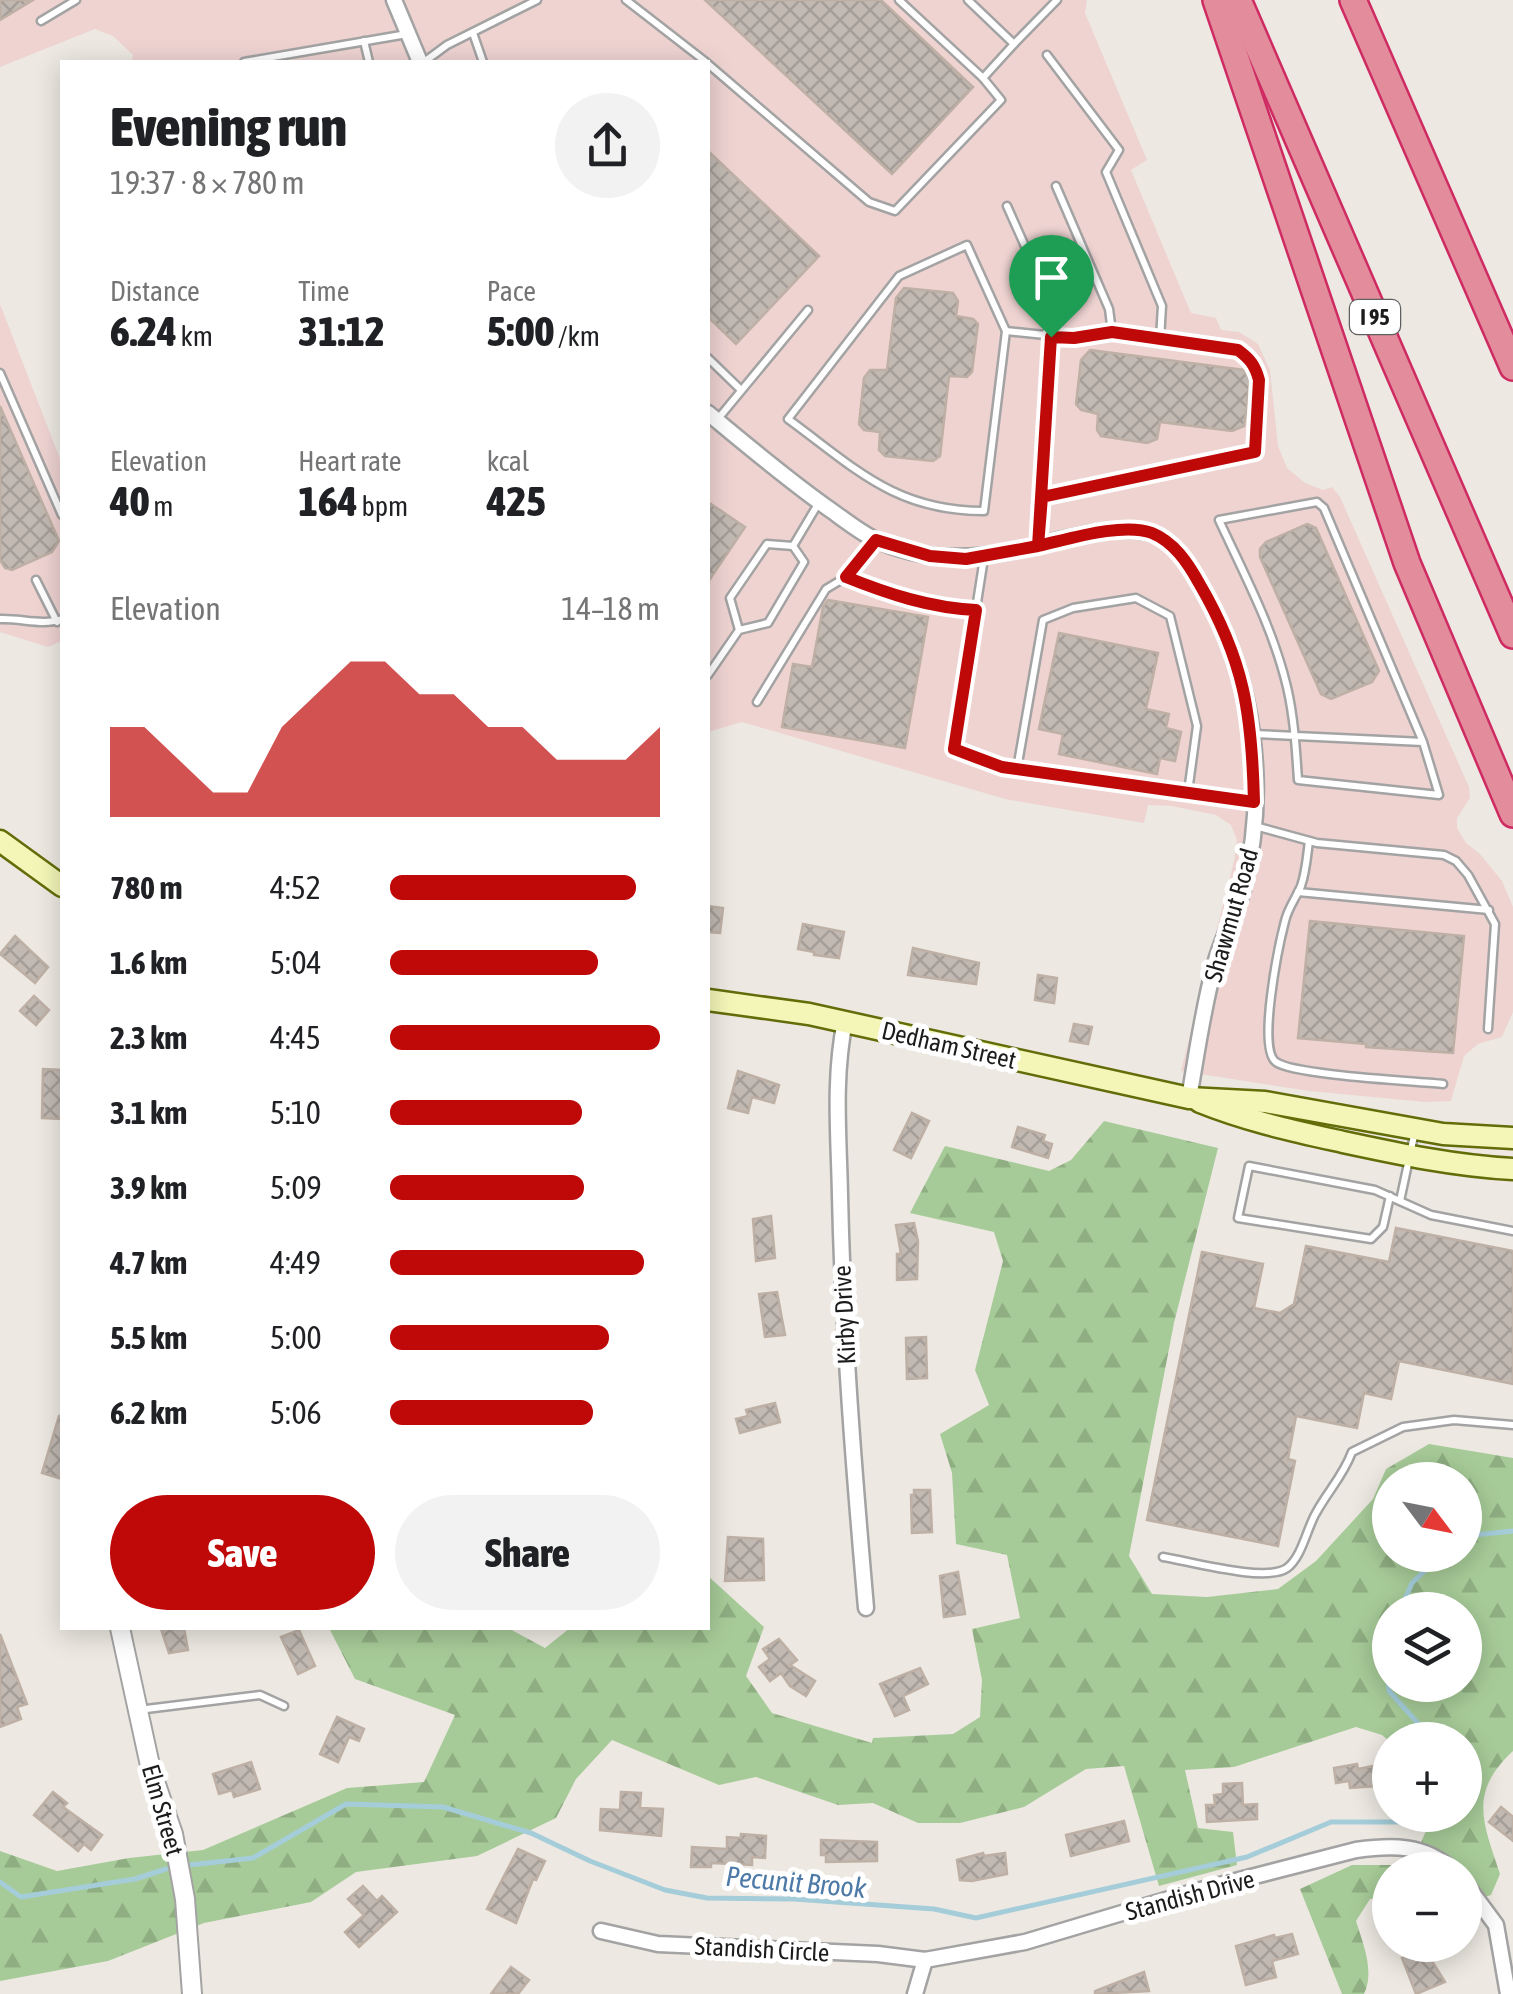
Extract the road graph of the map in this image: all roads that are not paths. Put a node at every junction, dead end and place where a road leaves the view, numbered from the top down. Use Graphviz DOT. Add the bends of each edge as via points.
graph roads {
  1 [pos="76,0"];
  2 [pos="394,0"];
  3 [pos="537,0"];
  4 [pos="626,0"];
  5 [pos="899,0"];
  6 [pos="968,0"];
  7 [pos="1057,0"];
  8 [pos="1216,0"];
  9 [pos="1238,0"];
  10 [pos="1353,0"];
  11 [pos="41,21"];
  12 [pos="473,33"];
  13 [pos="408,34"];
  14 [pos="364,42"];
  15 [pos="1014,44"];
  16 [pos="1048,55"];
  17 [pos="256,60"];
  18 [pos="368,60"];
  19 [pos="421,60"];
  20 [pos="425,60"];
  21 [pos="483,60"];
  22 [pos="703,60"];
  23 [pos="710,66"];
  24 [pos="983,78"];
  25 [pos="1056,186"];
  26 [pos="1007,206"];
  27 [pos="1483,299"];
  28 [pos="808,310"];
  29 [pos="1006,331"];
  30 [pos="1112,332"];
  31 [pos="1051,337"];
  32 [pos="1160,339"];
  33 [pos="1513,344"];
  34 [pos="710,360"];
  35 [pos="1513,367"];
  36 [pos="0,373"];
  37 [pos="742,390"];
  38 [pos="712,417"];
  39 [pos="1042,497"];
  40 [pos="819,502"];
  41 [pos="60,511"];
  42 [pos="876,540"];
  43 [pos="793,546"];
  44 [pos="1038,546"];
  45 [pos="984,556"];
  46 [pos="846,577"];
  47 [pos="36,580"];
  48 [pos="976,610"];
  49 [pos="0,618"];
  50 [pos="60,621"];
  51 [pos="739,630"];
  52 [pos="1513,635"];
  53 [pos="710,672"];
  54 [pos="757,702"];
  55 [pos="1250,734"];
  56 [pos="1294,736"];
  57 [pos="1423,742"];
  58 [pos="1017,770"];
  59 [pos="1188,792"];
  60 [pos="1254,802"];
  61 [pos="1513,814"];
  62 [pos="1253,826"];
  63 [pos="0,841"];
  64 [pos="1309,841"];
  65 [pos="60,885"];
  66 [pos="1298,892"];
  67 [pos="1488,910"];
  68 [pos="710,1000"];
  69 [pos="845,1022"];
  70 [pos="1488,1029"];
  71 [pos="1443,1084"];
  72 [pos="1189,1098"];
  73 [pos="1415,1130"];
  74 [pos="1513,1138"];
  75 [pos="1410,1156"];
  76 [pos="1513,1169"];
  77 [pos="1390,1196"];
  78 [pos="1400,1201"];
  79 [pos="1513,1231"];
  80 [pos="1513,1425"];
  81 [pos="1163,1556"];
  82 [pos="866,1608"];
  83 [pos="120,1630"];
  84 [pos="284,1706"];
  85 [pos="137,1710"];
  86 [pos="1424,1852"];
  87 [pos="1482,1906"];
  88 [pos="601,1931"];
  89 [pos="924,1960"];
  90 [pos="192,1994"];
  91 [pos="915,1994"];
  92 [pos="1508,1994"];
  1 -- 11 [label="lane"];
  2 -- 13 [label="street"];
  3 -- 12 [label="lane"];
  4 -- 22 [label="lane"];
  5 -- 24 [label="lane"];
  6 -- 15 [label="lane"];
  7 -- 15 [label="lane"];
  8 -- 61 [label="highway" via="1401,546"];
  9 -- 52 [label="highway, I 95"];
  10 -- 27 [label="highway"];
  12 -- 20 [label="lane"];
  12 -- 21 [label="lane"];
  13 -- 14 [label="lane"];
  13 -- 19 [label="street"];
  14 -- 17 [label="lane"];
  14 -- 18 [label="lane"];
  15 -- 24 [label="lane"];
  16 -- 32 [label="lane" via="1119,150 1106,172 1162,306"];
  23 -- 24 [label="lane" via="868,202 895,210 1001,100"];
  25 -- 30 [label="lane" via="1109,308"];
  26 -- 31 [label="lane" via="1054,311"];
  27 -- 33 [label="highway"];
  27 -- 35 [label="highway"];
  28 -- 37 [label="lane"];
  29 -- 29 [label="lane" via="984,511 914,502 881,487 788,419 899,276 968,246"];
  29 -- 31 [label="lane"];
  30 -- 31 [label="lane"];
  30 -- 32 [label="lane"];
  31 -- 39 [label="lane"];
  32 -- 39 [label="lane" via="1238,350 1251,360 1259,380 1255,452"];
  34 -- 37 [label="lane"];
  36 -- 41 [label="lane"];
  37 -- 38 [label="lane"];
  38 -- 40 [label="street, Shawmut Road"];
  39 -- 44 [label="lane"];
  40 -- 42 [label="street, Shawmut Road"];
  40 -- 43 [label="lane"];
  42 -- 45 [label="street, Shawmut Road" via="930,556"];
  42 -- 46 [label="lane"];
  43 -- 51 [label="lane" via="804,562 768,623"];
  43 -- 51 [label="lane" via="767,544 730,598"];
  44 -- 45 [label="street, Shawmut Road"];
  44 -- 55 [label="street, Shawmut Road" via="1136,531 1174,547 1224,626 1241,674"];
  45 -- 48 [label="lane"];
  46 -- 48 [label="lane" via="950,609"];
  46 -- 54 [label="lane" via="826,589"];
  47 -- 50 [label="lane"];
  48 -- 58 [label="lane" via="954,749"];
  49 -- 50 [label="lane"];
  51 -- 53 [label="lane"];
  55 -- 56 [label="lane"];
  55 -- 60 [label="street, Shawmut Road"];
  56 -- 57 [label="lane"];
  56 -- 57 [label="lane" via="1298,780 1439,796"];
  56 -- 57 [label="lane" via="1271,634 1219,520 1317,502"];
  58 -- 59 [label="lane"];
  58 -- 59 [label="lane" via="1042,620 1136,598 1170,616 1197,726"];
  59 -- 60 [label="lane"];
  60 -- 62 [label="street, Shawmut Road"];
  62 -- 64 [label="lane"];
  62 -- 72 [label="street, Shawmut Road" via="1243,890 1214,969"];
  63 -- 65 [label="main road"];
  64 -- 66 [label="lane"];
  64 -- 67 [label="lane" via="1450,857"];
  66 -- 67 [label="lane"];
  66 -- 71 [label="lane" via="1275,970 1270,1056 1303,1070"];
  67 -- 70 [label="lane" via="1496,931"];
  68 -- 69 [label="main road, Dedham Street"];
  69 -- 72 [label="main road, Dedham Street"];
  69 -- 82 [label="street, Kirby Drive" via="838,1057 841,1250"];
  72 -- 73 [label="main road, Dedham Street" via="1254,1100"];
  72 -- 75 [label="main road, Dedham Street" via="1250,1121"];
  73 -- 74 [label="main road, Dedham Street"];
  73 -- 75 [label="lane"];
  75 -- 76 [label="main road, Dedham Street"];
  75 -- 78 [label="lane"];
  77 -- 77 [label="lane" via="1383,1227 1371,1239 1238,1218 1249,1166"];
  77 -- 78 [label="lane"];
  78 -- 79 [label="lane" via="1431,1215"];
  80 -- 81 [label="lane" via="1454,1420 1403,1427 1352,1452 1286,1568 1266,1574"];
  83 -- 85 [label="street, Elm Street"];
  84 -- 85 [label="lane" via="260,1695"];
  85 -- 90 [label="street, Elm Street" via="173,1834"];
  86 -- 89 [label="street, Standish Drive" via="1356,1850 1024,1942"];
  87 -- 92 [label="street" via="1496,1926"];
  88 -- 89 [label="street, Standish Circle" via="658,1944"];
  89 -- 91 [label="street"];
}
